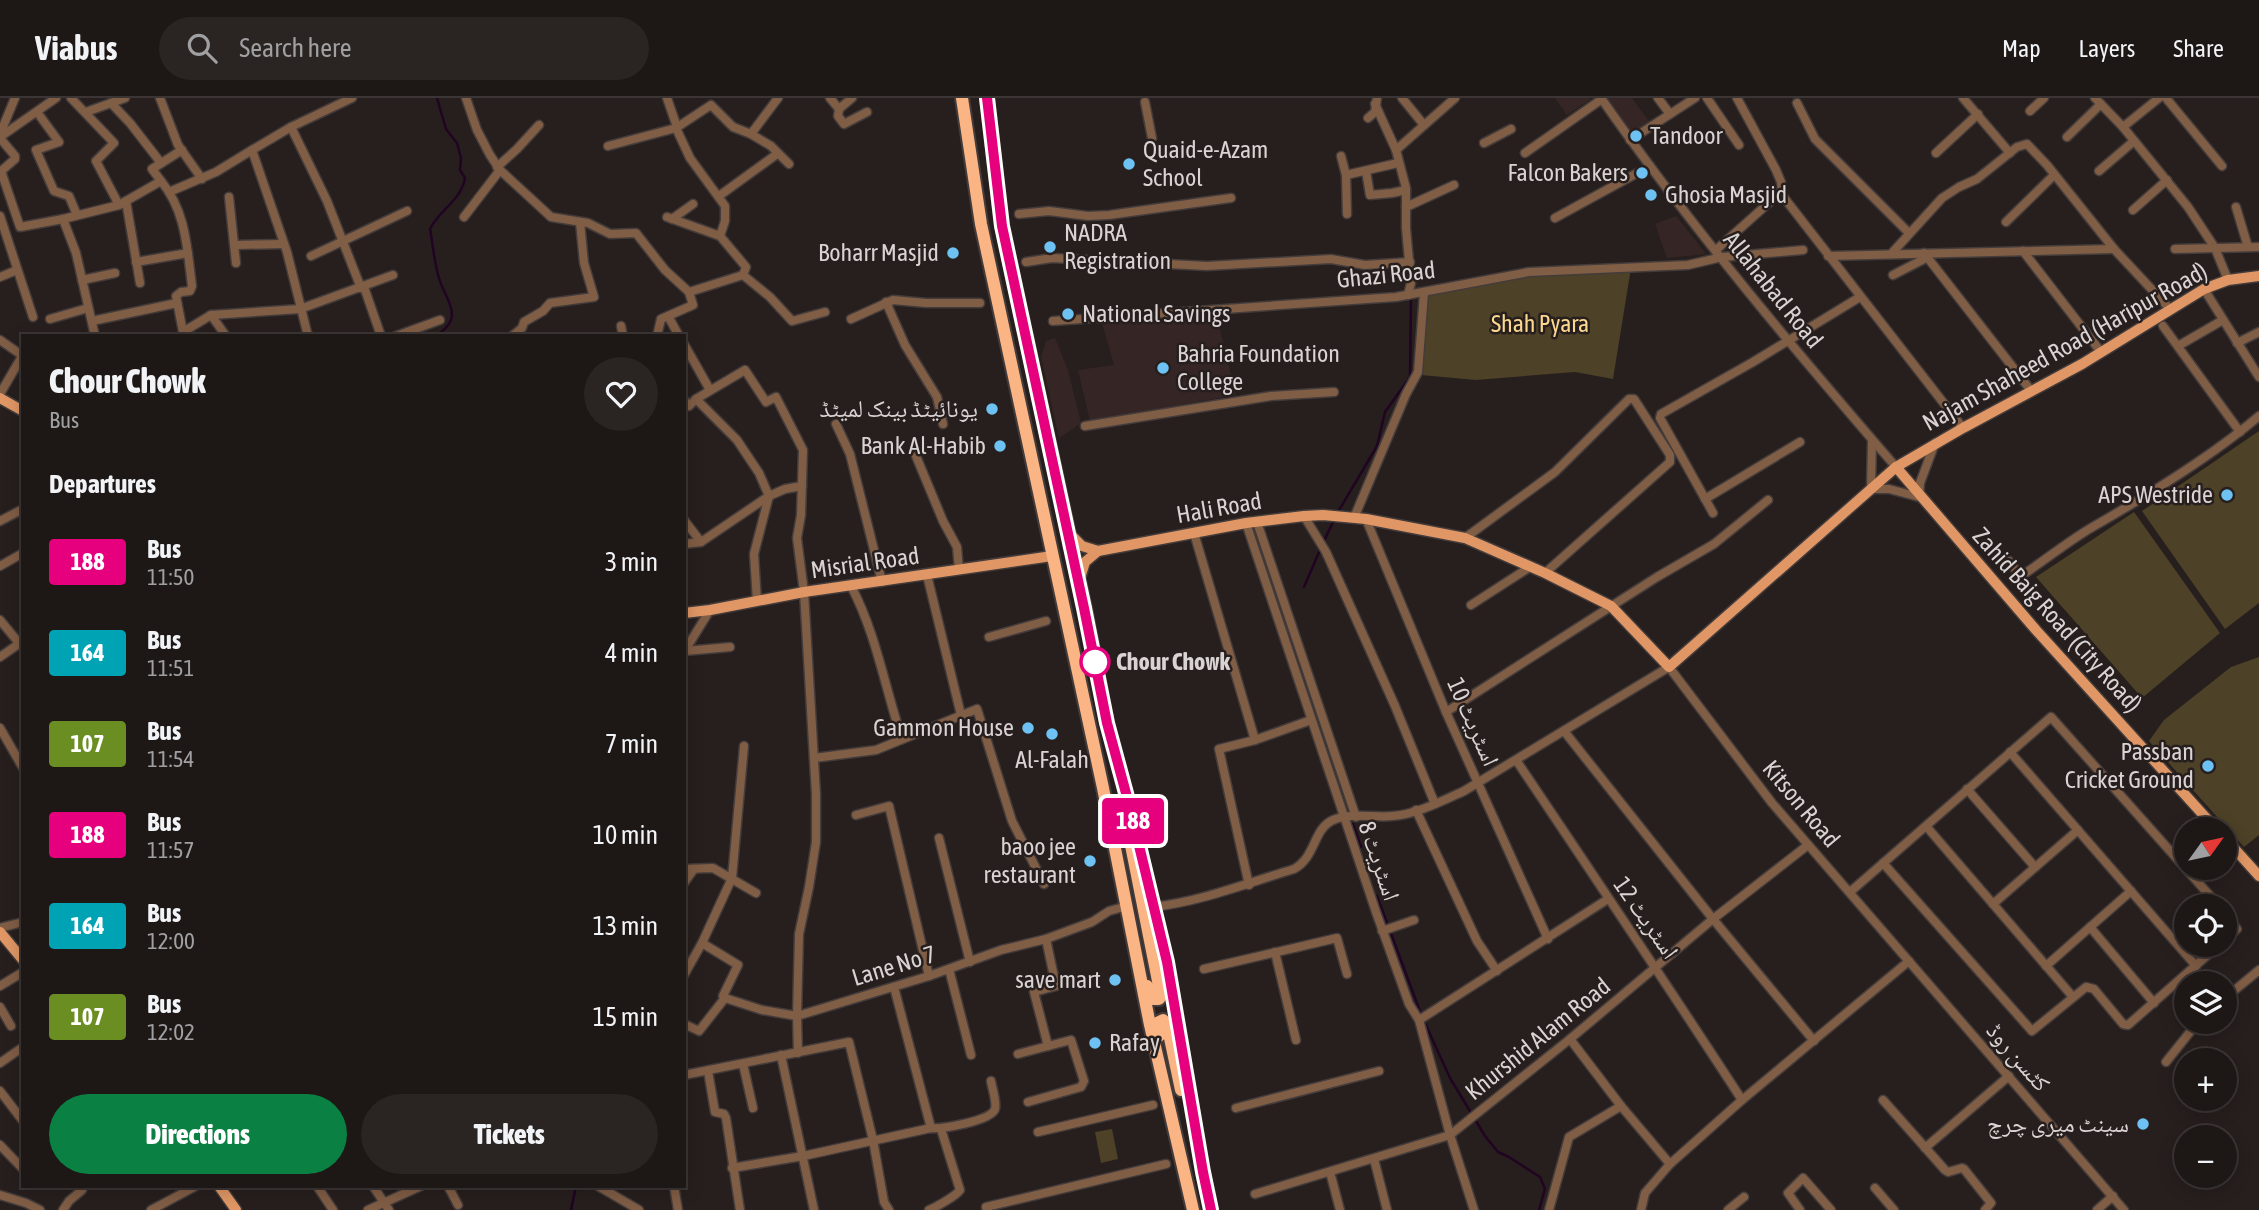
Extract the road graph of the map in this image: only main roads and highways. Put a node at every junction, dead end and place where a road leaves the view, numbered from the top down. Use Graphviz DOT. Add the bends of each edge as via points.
graph roads {
  1 [pos="963,98"];
  2 [pos="986,98"];
  3 [pos="2259,276"];
  4 [pos="0,396"];
  5 [pos="21,410"];
  6 [pos="1896,467"];
  7 [pos="1067,530"];
  8 [pos="1097,551"];
  9 [pos="1052,556"];
  10 [pos="1079,584"];
  11 [pos="686,613"];
  12 [pos="1669,667"];
  13 [pos="1116,759"];
  14 [pos="2205,817"];
  15 [pos="2237,851"];
  16 [pos="2259,876"];
  17 [pos="0,930"];
  18 [pos="21,957"];
  19 [pos="1139,961"];
  20 [pos="1174,1126"];
  21 [pos="1203,1172"];
  22 [pos="225,1188"];
  23 [pos="236,1210"];
  24 [pos="1193,1210"];
  25 [pos="1211,1210"];
  1 -- 9 [label="highway" via="981,224"];
  2 -- 7 [label="highway" via="1002,226"];
  3 -- 6 [label="main road, Najam Shaheed Road (Haripur Road)" via="2204,289"];
  4 -- 5 [label="main road"];
  6 -- 12 [label="main road, Najam Shaheed Road (Haripur Road)"];
  6 -- 14 [label="main road, Zahid Baig Road (City Road)"];
  7 -- 8 [label="main road" via="1078,543"];
  7 -- 10 [label="highway"];
  8 -- 10 [label="main road" via="1082,567"];
  8 -- 12 [label="main road, Hali Road" via="1323,515 1465,538 1611,607"];
  9 -- 11 [label="main road, Misrial Road"];
  9 -- 19 [label="highway"];
  10 -- 13 [label="highway"];
  13 -- 19 [label="highway" via="1159,999 1152,998"];
  13 -- 21 [label="highway" via="1167,962"];
  15 -- 16 [label="main road"];
  17 -- 18 [label="main road"];
  19 -- 20 [label="highway"];
  20 -- 21 [label="highway" via="1157,1025 1161,1020 1167,1024"];
  20 -- 24 [label="highway"];
  21 -- 25 [label="highway"];
  22 -- 23 [label="main road"];
}
